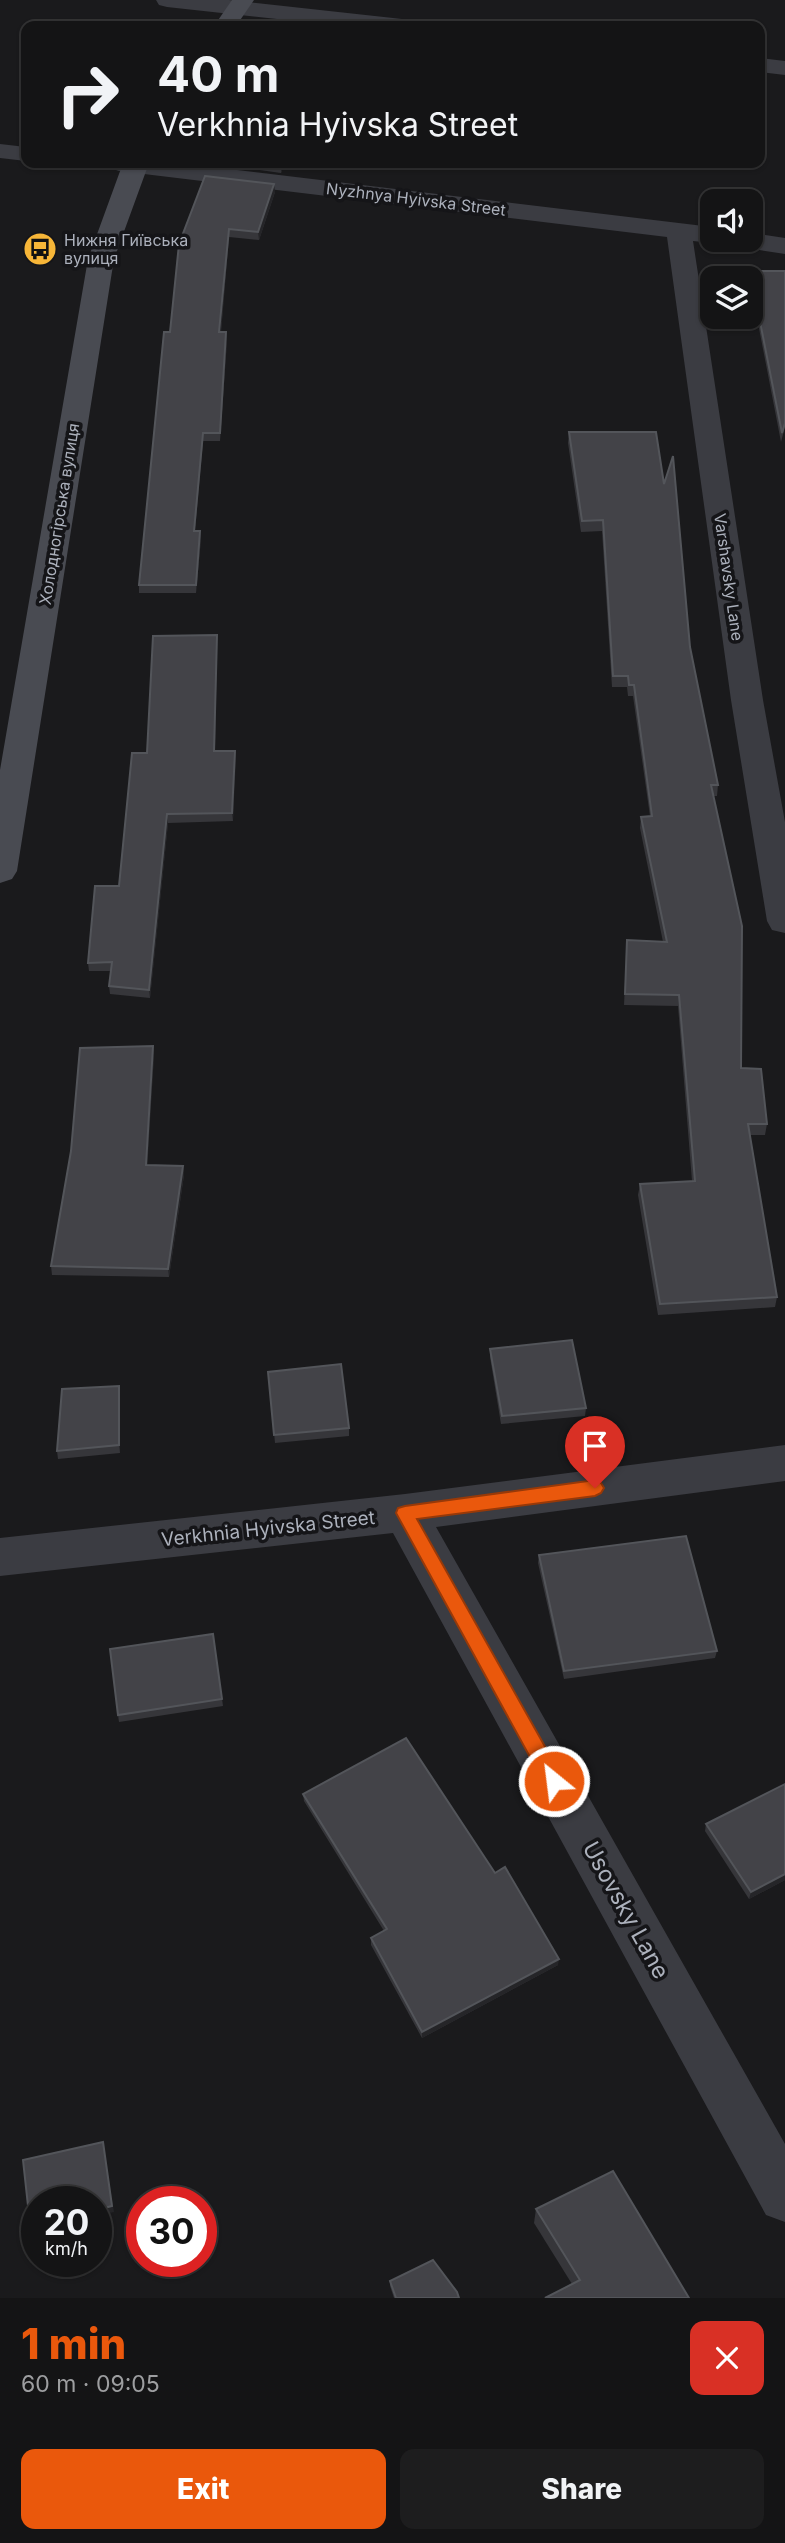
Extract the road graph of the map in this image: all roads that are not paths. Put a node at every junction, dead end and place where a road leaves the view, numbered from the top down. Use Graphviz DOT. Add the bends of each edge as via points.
graph roads {
  1 [pos="167,0"];
  2 [pos="235,11"];
  3 [pos="346,21"];
  4 [pos="765,66"];
  5 [pos="785,68"];
  6 [pos="0,151"];
  7 [pos="21,153"];
  8 [pos="128,168"];
  9 [pos="170,168"];
  10 [pos="679,231"];
  11 [pos="700,234"];
  12 [pos="763,243"];
  13 [pos="785,246"];
  14 [pos="0,871"];
  15 [pos="785,921"];
  16 [pos="785,1463"];
  17 [pos="405,1513"];
  18 [pos="0,1557"];
  19 [pos="785,2196"];
  1 -- 2 [label="street"];
  2 -- 3 [label="street"];
  4 -- 5 [label="street"];
  6 -- 7 [label="street"];
  8 -- 14 [label="main road, Холодногірська вулиця" via="101,259"];
  9 -- 10 [label="street, Nyzhnya Hyivska Street"];
  10 -- 11 [label="street, Nyzhnya Hyivska Street"];
  10 -- 15 [label="street, Varshavsky Lane" via="747,701"];
  12 -- 13 [label="street"];
  16 -- 17 [label="street, Verkhnia Hyivska Street"];
  17 -- 18 [label="street, Verkhnia Hyivska Street"];
  17 -- 19 [label="street, Usovsky Lane"];
}
